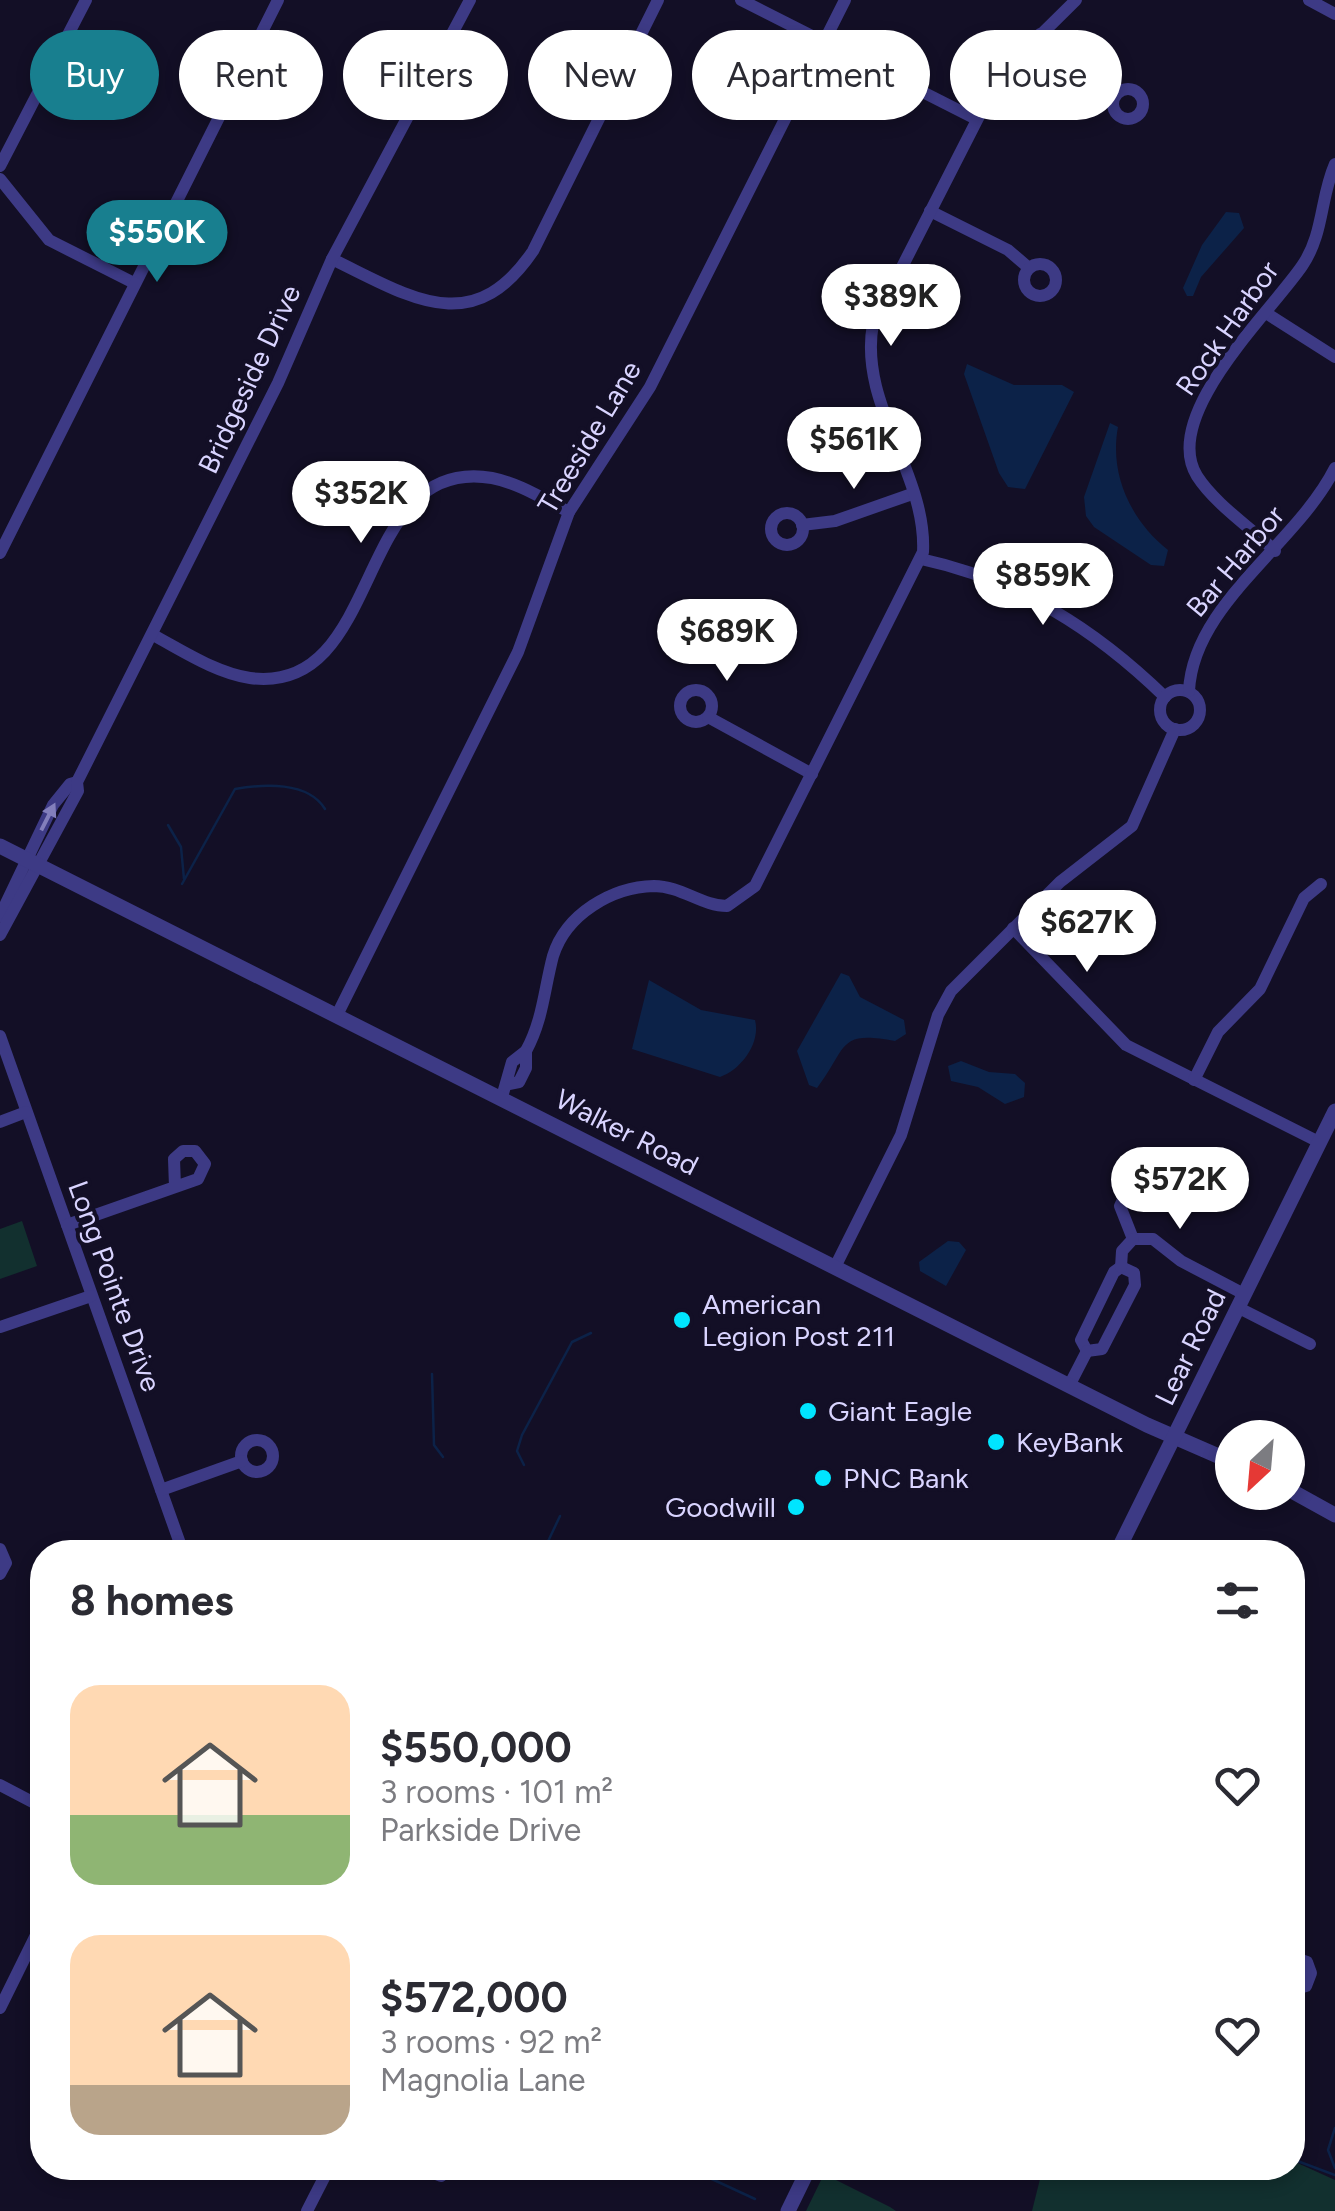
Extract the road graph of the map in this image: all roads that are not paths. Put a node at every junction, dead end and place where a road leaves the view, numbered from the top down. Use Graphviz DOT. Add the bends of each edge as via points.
graph roads {
  1 [pos="86,0"];
  2 [pos="278,0"];
  3 [pos="470,0"];
  4 [pos="658,0"];
  5 [pos="740,0"];
  6 [pos="846,0"];
  7 [pos="1076,0"];
  8 [pos="1308,0"];
  9 [pos="1335,14"];
  10 [pos="799,30"];
  11 [pos="831,30"];
  12 [pos="1044,30"];
  13 [pos="785,120"];
  14 [pos="976,120"];
  15 [pos="1335,164"];
  16 [pos="0,166"];
  17 [pos="0,179"];
  18 [pos="930,211"];
  19 [pos="332,259"];
  20 [pos="1029,268"];
  21 [pos="134,283"];
  22 [pos="1266,313"];
  23 [pos="1335,357"];
  24 [pos="1335,468"];
  25 [pos="912,494"];
  26 [pos="568,512"];
  27 [pos="802,526"];
  28 [pos="1276,550"];
  29 [pos="0,553"];
  30 [pos="921,559"];
  31 [pos="153,635"];
  32 [pos="1188,692"];
  33 [pos="1164,697"];
  34 [pos="708,717"];
  35 [pos="1174,729"];
  36 [pos="812,774"];
  37 [pos="0,846"];
  38 [pos="33,862"];
  39 [pos="1320,884"];
  40 [pos="0,916"];
  41 [pos="1013,928"];
  42 [pos="0,931"];
  43 [pos="337,1014"];
  44 [pos="0,1036"];
  45 [pos="1194,1080"];
  46 [pos="506,1090"];
  47 [pos="1335,1110"];
  48 [pos="26,1112"];
  49 [pos="0,1122"];
  50 [pos="1319,1142"];
  51 [pos="1140,1164"];
  52 [pos="175,1187"];
  53 [pos="66,1225"];
  54 [pos="1133,1238"];
  55 [pos="836,1265"];
  56 [pos="1121,1267"];
  57 [pos="91,1296"];
  58 [pos="1240,1301"];
  59 [pos="0,1327"];
  60 [pos="1310,1344"];
  61 [pos="1086,1351"];
  62 [pos="1068,1386"];
  63 [pos="1174,1436"];
  64 [pos="1215,1454"];
  65 [pos="242,1462"];
  66 [pos="161,1490"];
  67 [pos="1305,1499"];
  68 [pos="1335,1515"];
  69 [pos="179,1540"];
  70 [pos="1123,1540"];
  71 [pos="0,1549"];
  72 [pos="0,1574"];
  73 [pos="0,1786"];
  74 [pos="30,1800"];
  75 [pos="30,1947"];
  76 [pos="1305,1961"];
  77 [pos="1305,1986"];
  78 [pos="0,2008"];
  79 [pos="323,2180"];
  80 [pos="804,2180"];
  81 [pos="308,2211"];
  82 [pos="788,2211"];
  1 -- 16 [label="street"];
  2 -- 21 [label="street"];
  3 -- 19 [label="street, Bridgeside Drive"];
  4 -- 19 [label="street" via="533,251 510,281 468,302 435,304"];
  5 -- 10 [label="street"];
  6 -- 11 [label="street, Treeside Lane"];
  7 -- 12 [label="street"];
  8 -- 9 [label="street"];
  13 -- 26 [label="street, Treeside Lane" via="650,387"];
  14 -- 18 [label="street"];
  15 -- 22 [label="street, Rock Harbor" via="1318,236"];
  17 -- 21 [label="street" via="50,240"];
  18 -- 20 [label="street" via="1008,250"];
  18 -- 25 [label="street" via="878,313 870,346"];
  19 -- 31 [label="street, Bridgeside Drive"];
  21 -- 29 [label="street"];
  22 -- 23 [label="street"];
  22 -- 28 [label="street, Rock Harbor" via="1210,388 1190,426 1187,452 1198,476"];
  24 -- 28 [label="street, Bar Harbor"];
  25 -- 27 [label="street"];
  25 -- 30 [label="street"];
  26 -- 31 [label="street" via="495,478 471,476 432,488 397,520 335,641 312,663 282,676 234,674"];
  26 -- 43 [label="street, Treeside Lane" via="518,652"];
  28 -- 32 [label="street, Bar Harbor" via="1217,614 1198,646"];
  30 -- 33 [label="street" via="988,577 1064,615 1109,645"];
  30 -- 36 [label="street"];
  38 -- 31 [label="street, Bridgeside Drive, one-way" via="78,791"];
  32 -- 33 [label="street"];
  32 -- 35 [label="street" via="1198,700 1198,720"];
  33 -- 35 [label="street" via="1161,716"];
  34 -- 36 [label="street"];
  35 -- 41 [label="street" via="1132,826"];
  36 -- 46 [label="street" via="755,886 738,903 716,906 681,891 645,887 601,900 576,920 555,952 524,1073"];
  37 -- 38 [label="street, Walker Road"];
  38 -- 40 [label="street"];
  38 -- 42 [label="street" via="9,924"];
  38 -- 43 [label="street, Walker Road"];
  39 -- 45 [label="street" via="1304,898 1260,989 1218,1032"];
  41 -- 45 [label="street" via="1126,1046"];
  41 -- 55 [label="street" via="959,980 944,1004 901,1135"];
  43 -- 46 [label="street, Walker Road"];
  44 -- 48 [label="street, Long Pointe Drive"];
  45 -- 50 [label="street"];
  46 -- 55 [label="street, Walker Road"];
  47 -- 50 [label="street, Lear Road"];
  48 -- 49 [label="street"];
  48 -- 53 [label="street, Long Pointe Drive"];
  50 -- 58 [label="street, Lear Road"];
  51 -- 54 [label="street" via="1120,1206"];
  52 -- 53 [label="street"];
  53 -- 57 [label="street, Long Pointe Drive"];
  54 -- 56 [label="street" via="1122,1251"];
  54 -- 58 [label="street" via="1152,1239"];
  55 -- 62 [label="street, Walker Road"];
  56 -- 61 [label="street" via="1081,1340"];
  56 -- 61 [label="street" via="1134,1273 1134,1285 1102,1349"];
  57 -- 59 [label="street"];
  57 -- 66 [label="street, Long Pointe Drive"];
  58 -- 60 [label="street"];
  58 -- 63 [label="street, Lear Road"];
  61 -- 62 [label="street"];
  62 -- 63 [label="street, Walker Road"];
  63 -- 64 [label="street, Walker Road"];
  63 -- 70 [label="street, Lear Road"];
  65 -- 66 [label="street"];
  66 -- 69 [label="street, Long Pointe Drive"];
  67 -- 68 [label="street"];
  71 -- 72 [label="street" via="6,1564"];
  73 -- 74 [label="street"];
  75 -- 78 [label="street"];
  76 -- 77 [label="street" via="1311,1974"];
  79 -- 81 [label="street"];
  80 -- 82 [label="street"];
}
